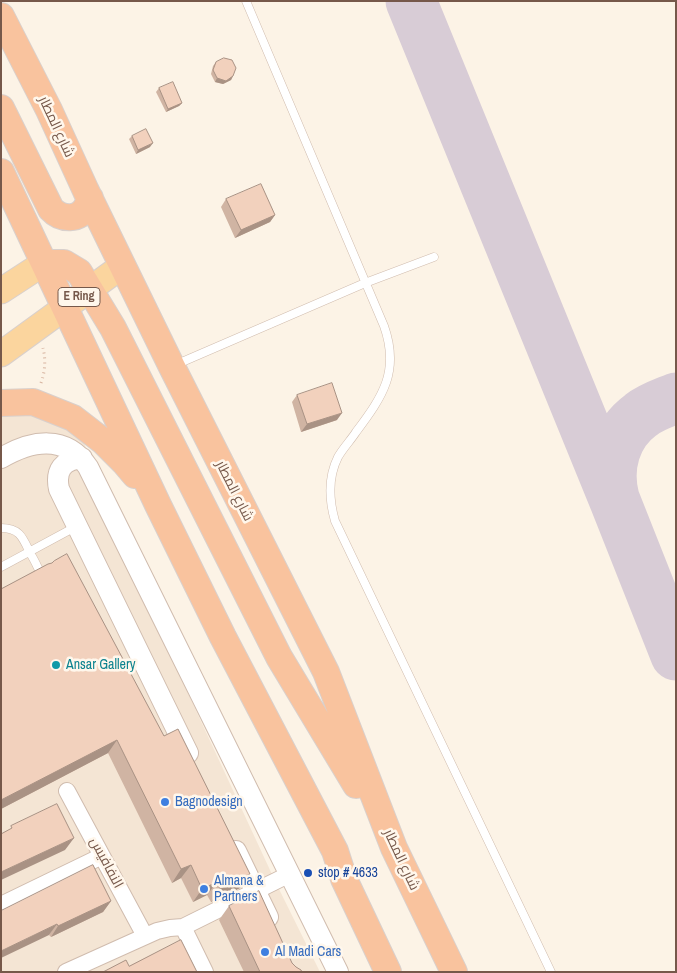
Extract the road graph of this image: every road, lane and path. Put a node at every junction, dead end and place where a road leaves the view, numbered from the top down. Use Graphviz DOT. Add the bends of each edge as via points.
graph roads {
  1 [pos="246,1"];
  2 [pos="1,16"];
  3 [pos="1,108"];
  4 [pos="1,172"];
  5 [pos="90,198"];
  6 [pos="434,257"];
  7 [pos="44,263"];
  8 [pos="122,266"];
  9 [pos="365,283"];
  10 [pos="90,289"];
  11 [pos="1,291"];
  12 [pos="65,307"];
  13 [pos="1,354"];
  14 [pos="172,366"];
  15 [pos="1,403"];
  16 [pos="1,458"];
  17 [pos="82,458"];
  18 [pos="158,505"];
  19 [pos="77,526"];
  20 [pos="1,528"];
  21 [pos="30,552"];
  22 [pos="1,567"];
  23 [pos="40,572"];
  24 [pos="194,767"];
  25 [pos="67,791"];
  26 [pos="230,838"];
  27 [pos="394,848"];
  28 [pos="102,856"];
  29 [pos="290,874"];
  30 [pos="256,891"];
  31 [pos="1,905"];
  32 [pos="183,927"];
  33 [pos="145,936"];
  34 [pos="277,936"];
  35 [pos="376,946"];
  36 [pos="66,972"];
  37 [pos="205,972"];
  38 [pos="338,972"];
  39 [pos="380,972"];
  40 [pos="388,972"];
  41 [pos="454,972"];
  42 [pos="551,972"];
  1 -- 9 [label="lane"];
  2 -- 5 [label="highway, شارع المطار"];
  3 -- 5 [label="highway" via="56,215 77,215 87,207"];
  4 -- 7 [label="highway"];
  5 -- 8 [label="highway, شارع المطار"];
  6 -- 9 [label="lane"];
  7 -- 10 [label="highway" via="64,263 79,272"];
  7 -- 11 [label="main road"];
  7 -- 12 [label="highway"];
  8 -- 10 [label="main road, E Ring"];
  8 -- 14 [label="highway, شارع المطار"];
  9 -- 14 [label="lane"];
  9 -- 42 [label="lane" via="388,337 389,371 382,394 339,456 331,487 334,515"];
  10 -- 12 [label="main road, E Ring"];
  10 -- 27 [label="highway" via="113,328 279,657"];
  12 -- 13 [label="main road, E Ring"];
  12 -- 18 [label="highway"];
  14 -- 27 [label="highway, شارع المطار" via="326,672"];
  15 -- 18 [label="highway" via="33,402 73,418 124,462"];
  16 -- 17 [label="street" via="27,446 48,443 66,447"];
  17 -- 19 [label="street" via="67,462 58,474 57,482"];
  17 -- 29 [label="street"];
  18 -- 35 [label="highway" via="335,851 344,879"];
  19 -- 21 [label="lane"];
  19 -- 24 [label="street"];
  20 -- 21 [label="lane" via="9,528 20,535"];
  21 -- 22 [label="lane"];
  21 -- 23 [label="lane"];
  25 -- 28 [label="street, النفافيس"];
  26 -- 30 [label="street"];
  27 -- 41 [label="highway, شارع المطار"];
  28 -- 31 [label="street"];
  28 -- 33 [label="street, النفافيس"];
  29 -- 30 [label="street"];
  29 -- 38 [label="street"];
  30 -- 32 [label="street"];
  30 -- 34 [label="street"];
  32 -- 33 [label="street"];
  32 -- 37 [label="street"];
  33 -- 36 [label="street"];
  35 -- 39 [label="highway"];
  35 -- 40 [label="highway"];
}
